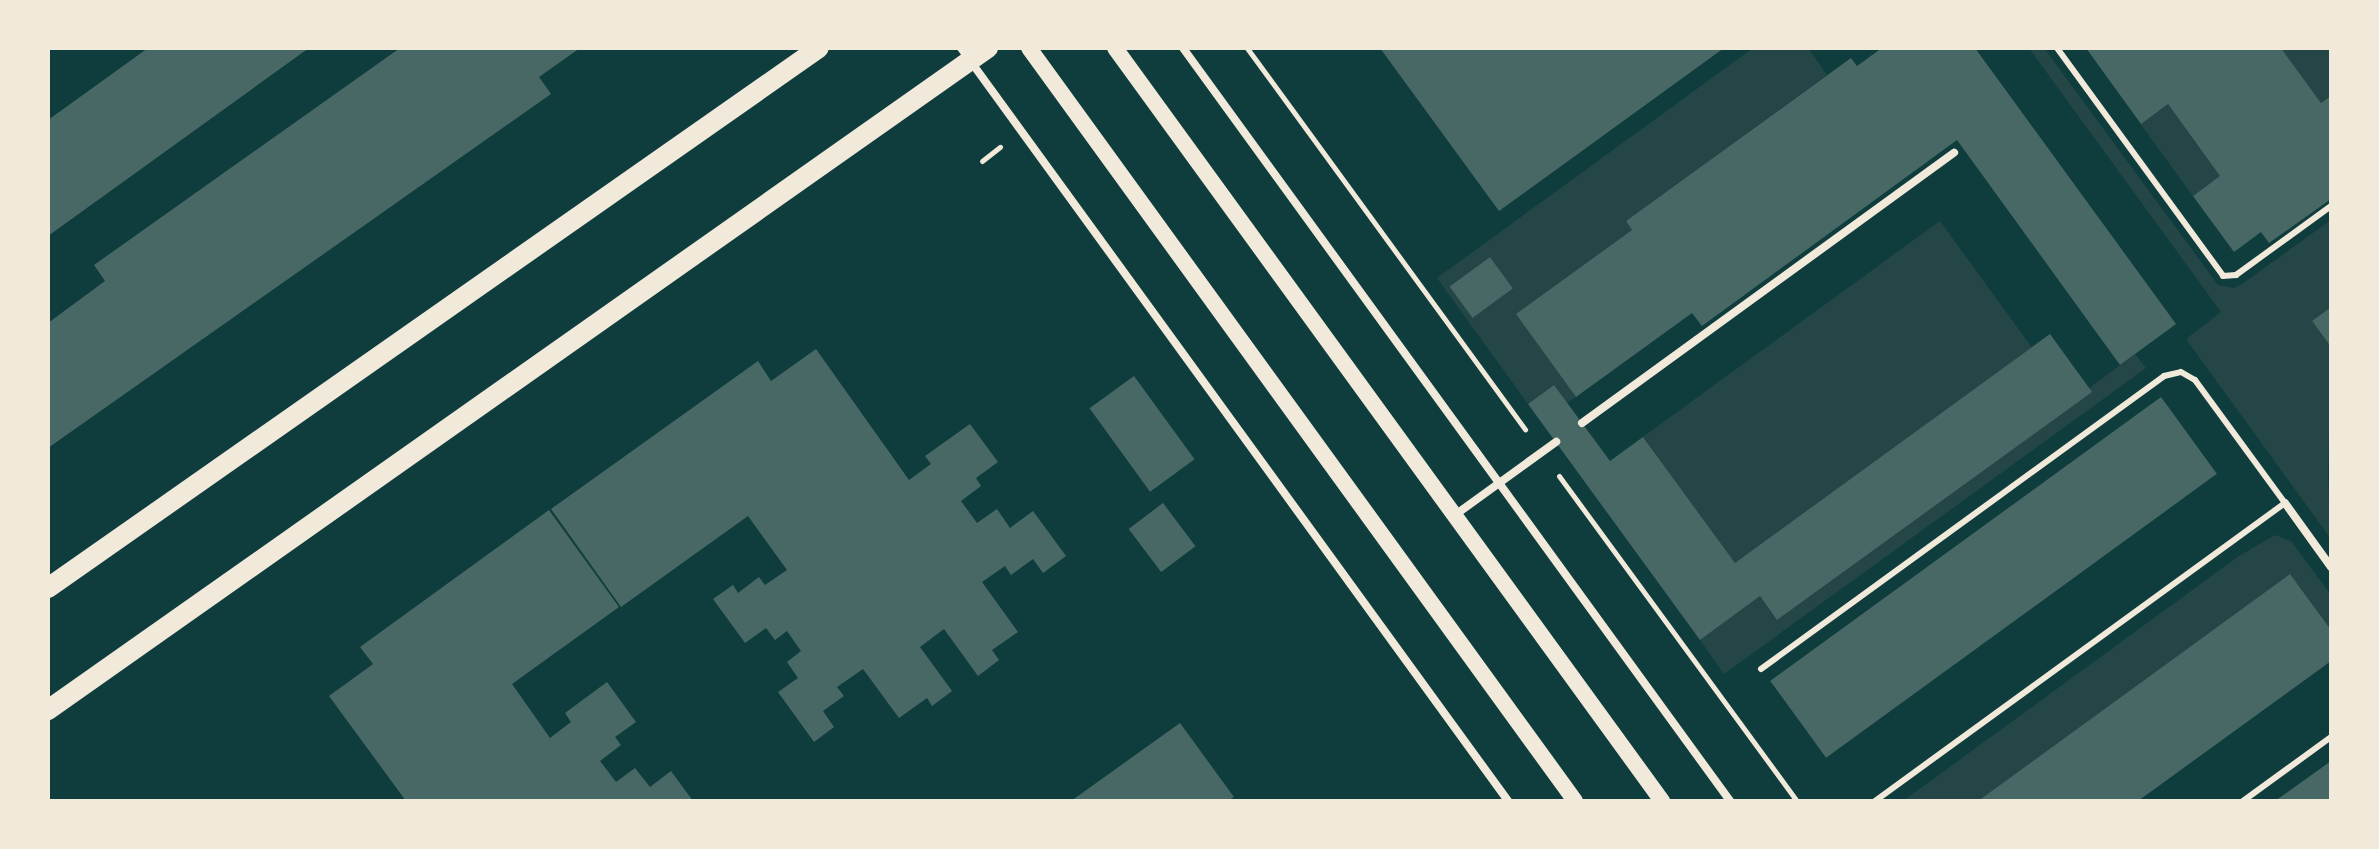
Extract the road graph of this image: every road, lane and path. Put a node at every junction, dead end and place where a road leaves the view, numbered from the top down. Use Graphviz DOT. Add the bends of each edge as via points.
graph roads {
  1 [pos="819,48"];
  2 [pos="988,48"];
  3 [pos="1029,48"];
  4 [pos="1115,48"];
  5 [pos="1183,48"];
  6 [pos="1247,48"];
  7 [pos="2057,48"];
  8 [pos="966,54"];
  9 [pos="1954,153"];
  10 [pos="2331,206"];
  11 [pos="1582,423"];
  12 [pos="1556,442"];
  13 [pos="1542,452"];
  14 [pos="1499,483"];
  15 [pos="2285,503"];
  16 [pos="1455,516"];
  17 [pos="2331,567"];
  18 [pos="48,588"];
  19 [pos="1761,669"];
  20 [pos="48,710"];
  21 [pos="2331,737"];
  22 [pos="1508,801"];
  23 [pos="1575,801"];
  24 [pos="1662,801"];
  25 [pos="1730,801"];
  26 [pos="1797,801"];
  27 [pos="1875,801"];
  28 [pos="2243,801"];
  1 -- 18 [label="main road"];
  2 -- 8 [label="main road"];
  3 -- 23 [label="main road"];
  4 -- 16 [label="main road"];
  5 -- 14 [label="street"];
  6 -- 13 [label="path"];
  7 -- 10 [label="lane" via="2223,276 2236,275"];
  8 -- 20 [label="main road"];
  8 -- 22 [label="street"];
  9 -- 11 [label="street"];
  12 -- 13 [label="street"];
  13 -- 14 [label="street"];
  13 -- 26 [label="path"];
  14 -- 16 [label="street"];
  14 -- 25 [label="street"];
  15 -- 17 [label="street"];
  15 -- 19 [label="lane" via="2195,380 2172,372"];
  15 -- 27 [label="lane"];
  16 -- 24 [label="main road"];
  21 -- 28 [label="lane"];
}
